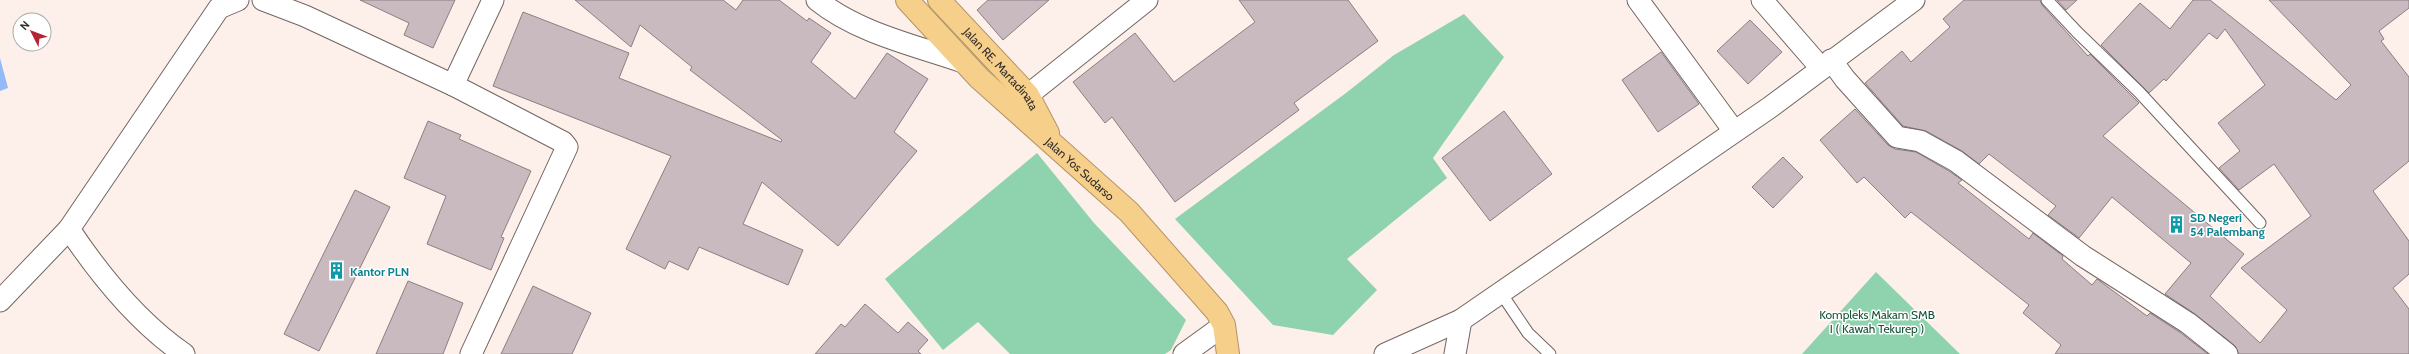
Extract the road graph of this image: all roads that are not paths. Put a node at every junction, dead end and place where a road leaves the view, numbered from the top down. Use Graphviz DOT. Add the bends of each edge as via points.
graph roads {
  1 [pos="238,0"];
  2 [pos="263,0"];
  3 [pos="492,0"];
  4 [pos="817,0"];
  5 [pos="907,0"];
  6 [pos="1147,0"];
  7 [pos="1638,0"];
  8 [pos="1762,0"];
  9 [pos="1914,0"];
  10 [pos="2047,0"];
  11 [pos="949,4"];
  12 [pos="962,62"];
  13 [pos="1826,64"];
  14 [pos="453,85"];
  15 [pos="1028,96"];
  16 [pos="1734,131"];
  17 [pos="1054,144"];
  18 [pos="2260,223"];
  19 [pos="69,228"];
  20 [pos="1501,293"];
  21 [pos="0,301"];
  22 [pos="1461,320"];
  23 [pos="1224,325"];
  24 [pos="184,354"];
  25 [pos="471,354"];
  26 [pos="1184,354"];
  27 [pos="1228,354"];
  28 [pos="1385,354"];
  29 [pos="1454,354"];
  30 [pos="1550,354"];
  31 [pos="2227,354"];
  1 -- 19 [label="street" via="219,8"];
  2 -- 14 [label="street" via="305,16"];
  3 -- 14 [label="street"];
  4 -- 12 [label="street" via="845,19 865,28"];
  5 -- 12 [label="highway, Jalan Yos Sudarso"];
  6 -- 15 [label="street"];
  7 -- 16 [label="street"];
  8 -- 13 [label="street"];
  9 -- 13 [label="street"];
  10 -- 18 [label="lane" via="2140,92"];
  11 -- 15 [label="highway, Jalan RE. Martadinata"];
  12 -- 17 [label="highway, Jalan Yos Sudarso"];
  13 -- 16 [label="street"];
  13 -- 31 [label="street" via="1845,79 1898,137 1920,141 1956,161 2083,256 2188,323"];
  14 -- 25 [label="street" via="563,142 567,147"];
  15 -- 17 [label="highway, Jalan RE. Martadinata"];
  16 -- 20 [label="street"];
  17 -- 23 [label="highway, Jalan Yos Sudarso" via="1129,212 1187,276 1217,312"];
  19 -- 21 [label="street"];
  19 -- 24 [label="street" via="90,260 159,337"];
  20 -- 22 [label="street"];
  20 -- 30 [label="lane" via="1528,333"];
  22 -- 28 [label="street"];
  22 -- 29 [label="street"];
  23 -- 26 [label="street"];
  23 -- 27 [label="highway, Jalan Yos Sudarso"];
}
